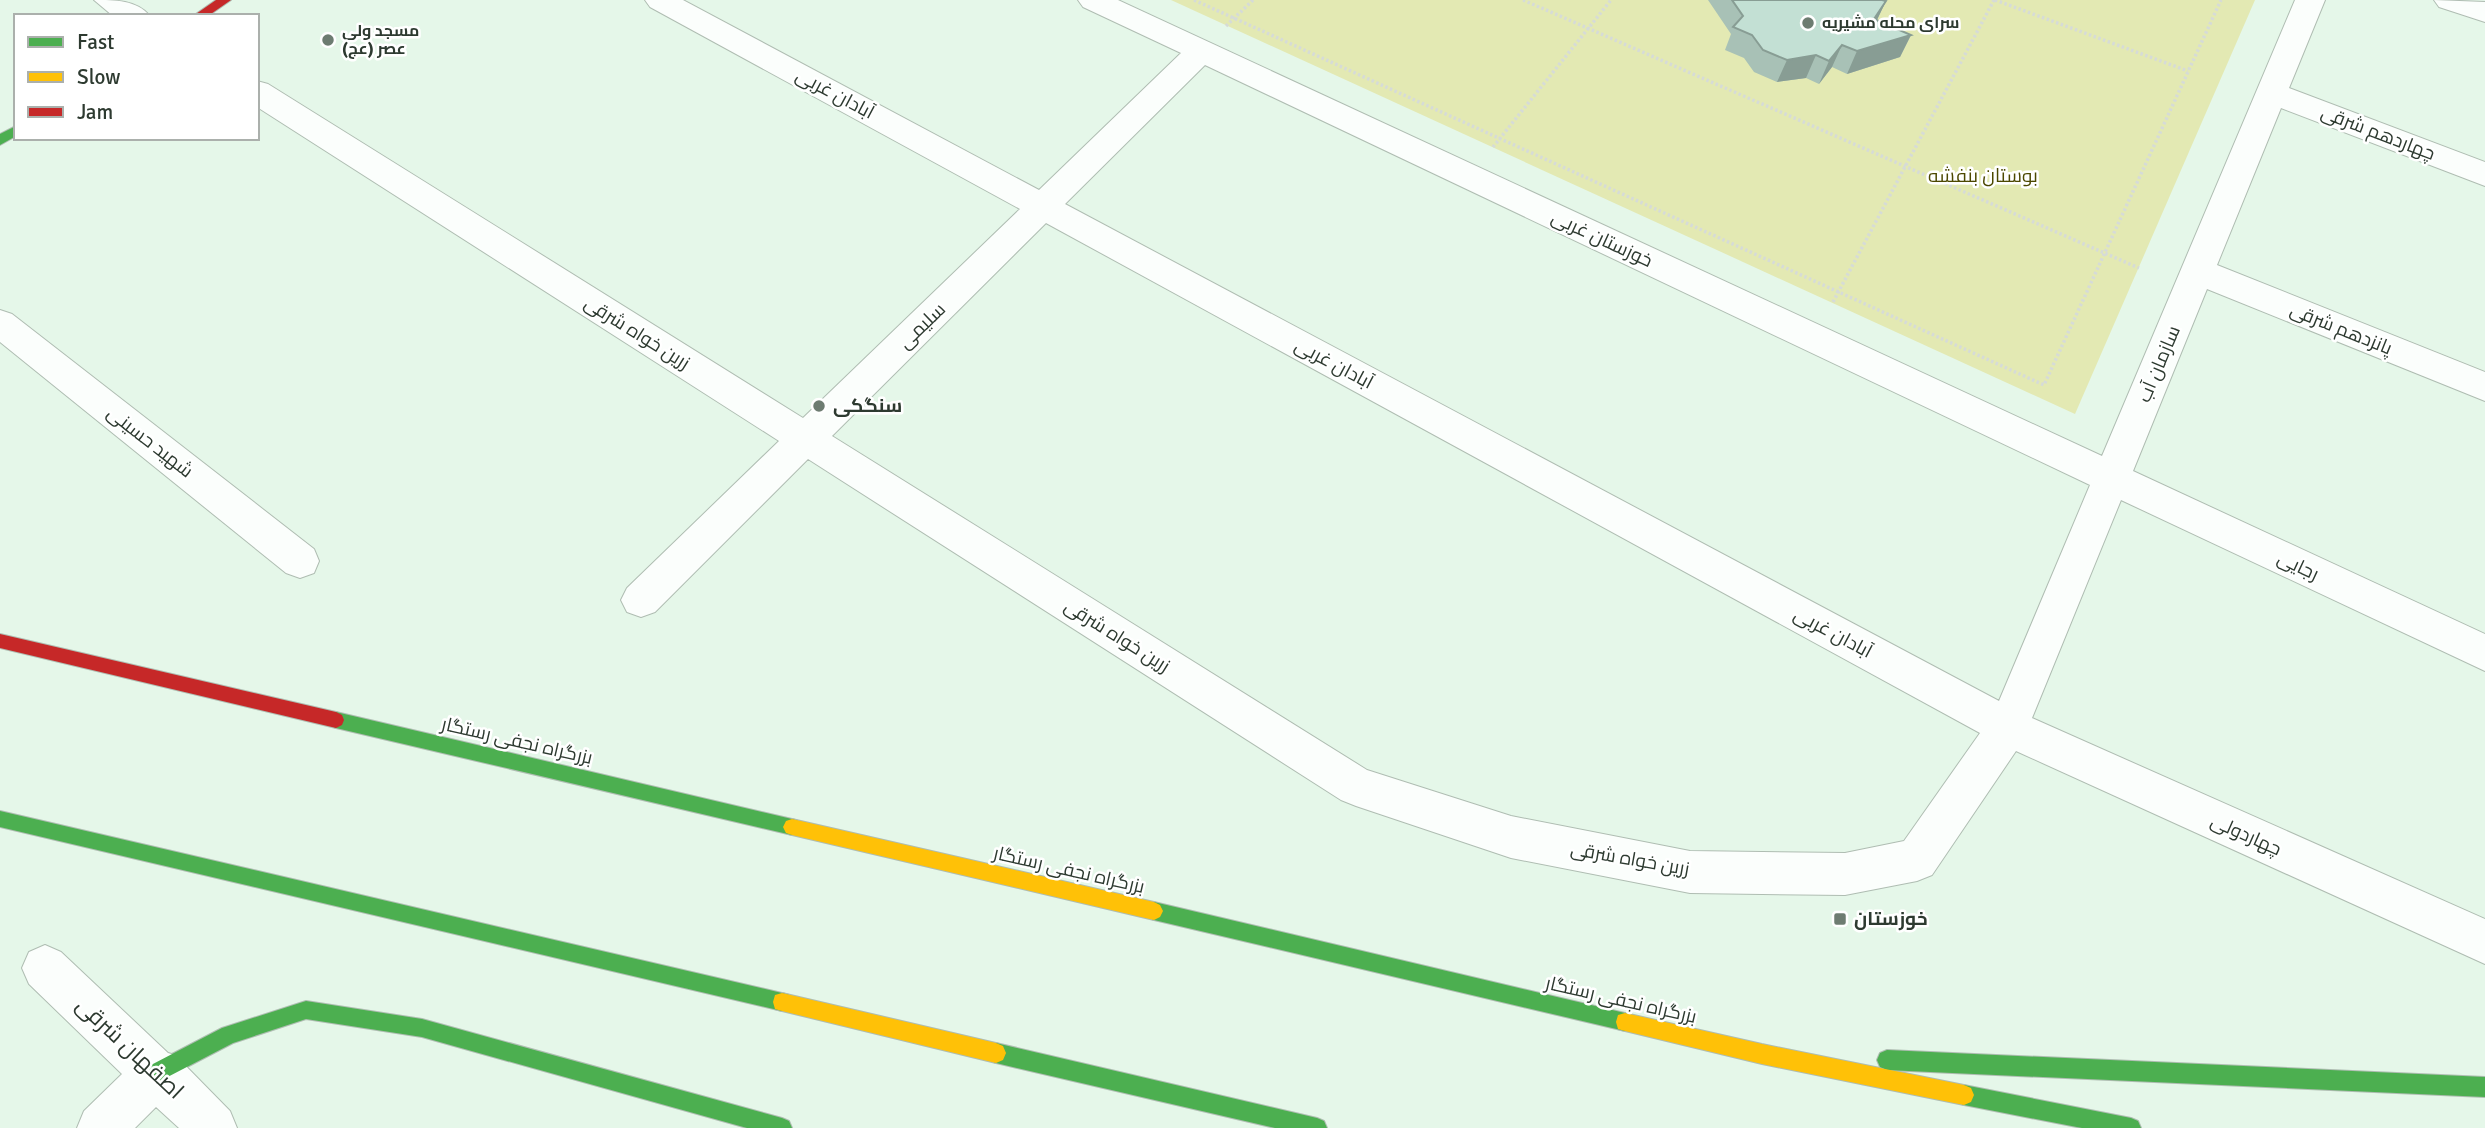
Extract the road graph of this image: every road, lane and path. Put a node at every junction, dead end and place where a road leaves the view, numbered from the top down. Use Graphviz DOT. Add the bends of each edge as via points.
graph roads {
  1 [pos="109,0"];
  2 [pos="225,0"];
  3 [pos="660,0"];
  4 [pos="1093,0"];
  5 [pos="1194,0"];
  6 [pos="1523,0"];
  7 [pos="1611,0"];
  8 [pos="1994,0"];
  9 [pos="2221,0"];
  10 [pos="2310,0"];
  11 [pos="2449,0"];
  12 [pos="2485,12"];
  13 [pos="132,14"];
  14 [pos="202,14"];
  15 [pos="1588,28"];
  16 [pos="1201,51"];
  17 [pos="2188,71"];
  18 [pos="259,93"];
  19 [pos="2272,93"];
  20 [pos="1500,138"];
  21 [pos="1493,147"];
  22 [pos="1906,167"];
  23 [pos="2485,174"];
  24 [pos="1044,207"];
  25 [pos="2105,254"];
  26 [pos="2139,268"];
  27 [pos="2198,271"];
  28 [pos="1840,290"];
  29 [pos="1833,302"];
  30 [pos="0,323"];
  31 [pos="2485,387"];
  32 [pos="805,439"];
  33 [pos="2111,478"];
  34 [pos="300,561"];
  35 [pos="641,600"];
  36 [pos="0,641"];
  37 [pos="2485,653"];
  38 [pos="2008,727"];
  39 [pos="0,819"];
  40 [pos="2485,942"];
  41 [pos="45,968"];
  42 [pos="1762,1054"];
  43 [pos="158,1072"];
  44 [pos="2485,1087"];
  45 [pos="101,1128"];
  46 [pos="213,1128"];
  47 [pos="782,1128"];
  48 [pos="1317,1128"];
  49 [pos="2131,1128"];
  1 -- 13 [label="street"];
  2 -- 14 [label="main road"];
  3 -- 24 [label="street, آبادان غربی"];
  4 -- 16 [label="street, خوزستان غربی"];
  5 -- 20 [label="path"];
  6 -- 15 [label="path"];
  7 -- 15 [label="path"];
  8 -- 17 [label="path"];
  8 -- 22 [label="path"];
  9 -- 17 [label="path"];
  10 -- 19 [label="street, سازمان آب"];
  11 -- 12 [label="street"];
  15 -- 20 [label="path"];
  15 -- 22 [label="path"];
  16 -- 24 [label="street, سلیمی"];
  16 -- 33 [label="street, خوزستان غربی"];
  17 -- 25 [label="path"];
  18 -- 32 [label="street, زرین خواه شرقی"];
  19 -- 23 [label="street, چهاردهم شرقی"];
  19 -- 27 [label="street, سازمان آب"];
  20 -- 21 [label="path"];
  20 -- 28 [label="path"];
  22 -- 25 [label="path"];
  22 -- 28 [label="path"];
  24 -- 32 [label="street, سلیمی"];
  24 -- 38 [label="street, آبادان غربی"];
  25 -- 26 [label="path"];
  25 -- 28 [label="path" via="2044,385"];
  27 -- 31 [label="street, پانزدهم شرقی"];
  27 -- 33 [label="street, سازمان آب"];
  28 -- 29 [label="path"];
  30 -- 34 [label="street, شهید حسینی"];
  32 -- 35 [label="street, سلیمی"];
  32 -- 38 [label="street, زرین خواه شرقی" via="1356,786 1511,836 1690,872 1845,874 1917,860"];
  33 -- 37 [label="street, رجایی"];
  33 -- 38 [label="street, سازمان آب"];
  36 -- 42 [label="main road, بزرگراه نجفی رستگار"];
  38 -- 40 [label="street, چهاردولی"];
  39 -- 48 [label="main road"];
  41 -- 43 [label="street, اصفهان شرقی"];
  42 -- 44 [label="main road"];
  42 -- 49 [label="main road, بزرگراه نجفی رستگار"];
  43 -- 45 [label="street"];
  43 -- 46 [label="street, اصفهان شرقی"];
  43 -- 47 [label="main road" via="229,1035 306,1010 422,1028"];
}
